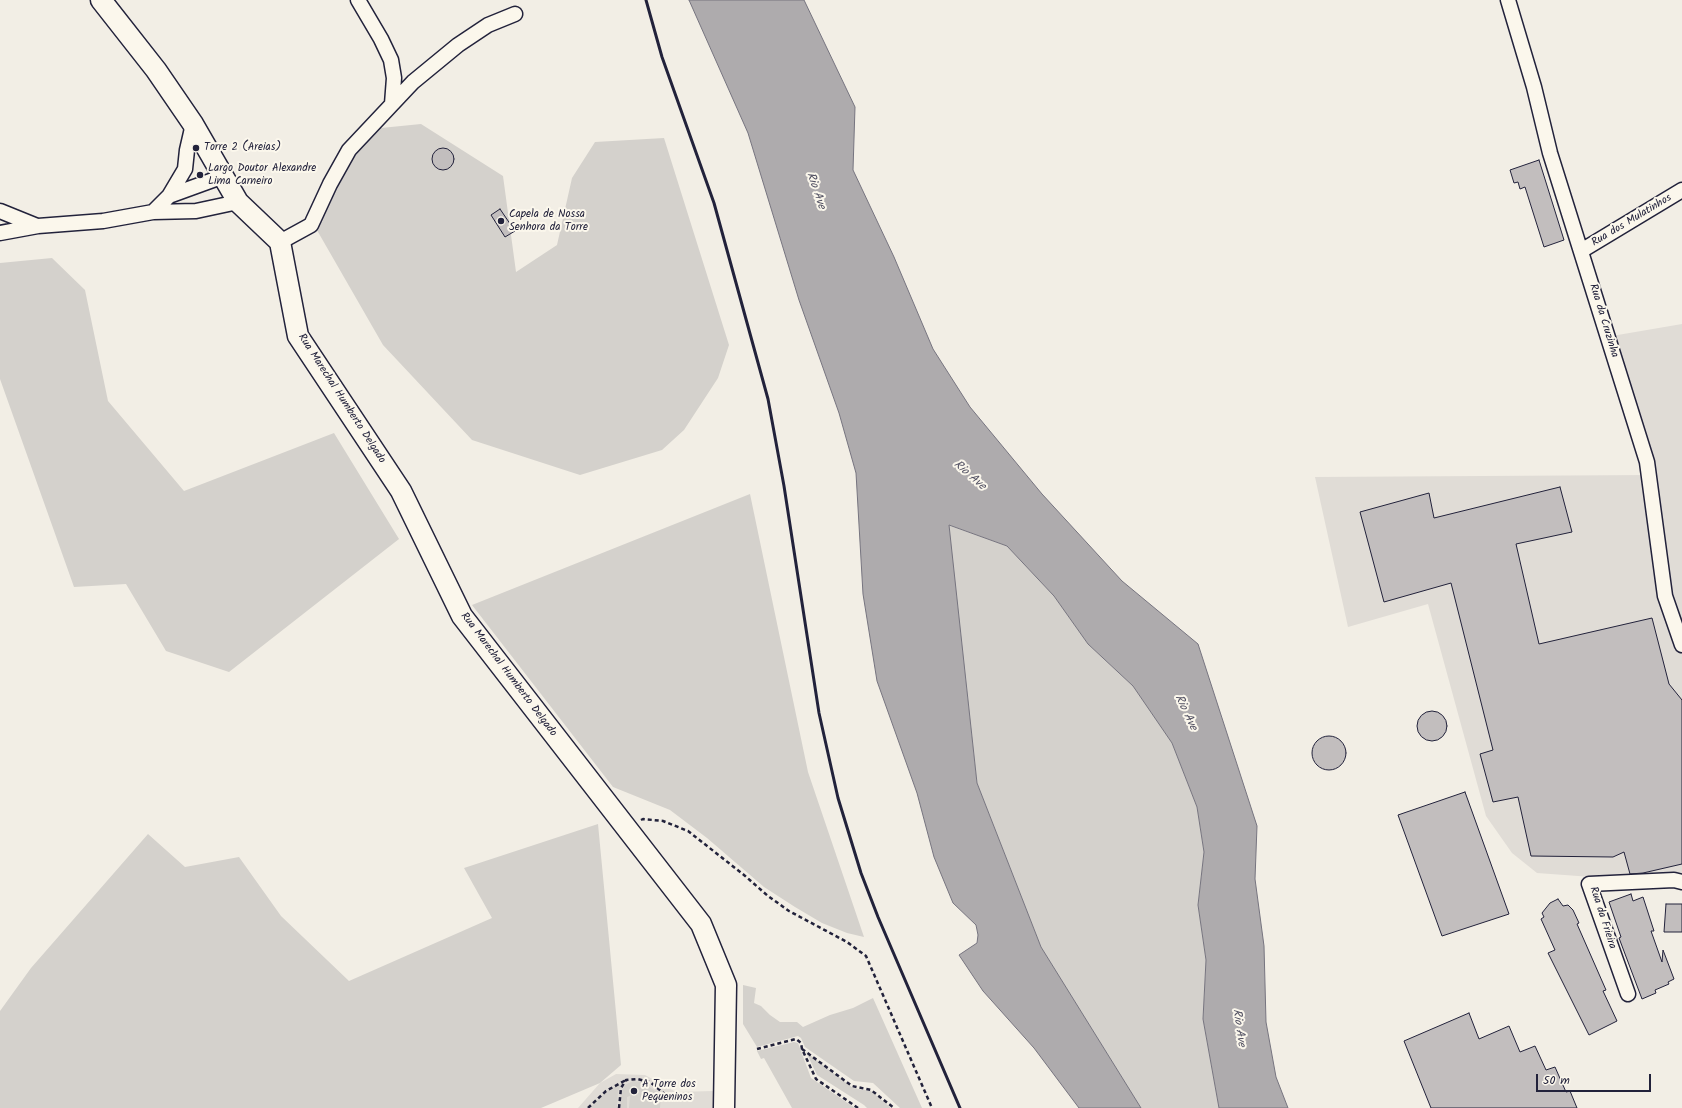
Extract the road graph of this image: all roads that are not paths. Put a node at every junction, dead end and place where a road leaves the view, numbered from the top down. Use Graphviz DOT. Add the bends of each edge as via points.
graph roads {
  1 [pos="100,0"];
  2 [pos="358,0"];
  3 [pos="1508,0"];
  4 [pos="515,14"];
  5 [pos="392,104"];
  6 [pos="193,124"];
  7 [pos="224,176"];
  8 [pos="1682,190"];
  9 [pos="169,196"];
  10 [pos="238,202"];
  11 [pos="0,211"];
  12 [pos="152,212"];
  13 [pos="38,226"];
  14 [pos="0,233"];
  15 [pos="280,242"];
  16 [pos="1581,251"];
  17 [pos="1682,645"];
  18 [pos="1682,882"];
  19 [pos="1628,994"];
  20 [pos="724,1108"];
  1 -- 6 [label="street" via="156,70"];
  2 -- 5 [label="street" via="391,60 394,78"];
  3 -- 16 [label="street, Rua da Cruzinha" via="1534,87 1550,153"];
  4 -- 5 [label="street" via="488,25 458,45 413,82"];
  5 -- 15 [label="street" via="349,150 311,225"];
  6 -- 7 [label="street"];
  6 -- 9 [label="street" via="186,169"];
  7 -- 9 [label="street"];
  7 -- 10 [label="street"];
  8 -- 16 [label="street, Rua dos Mulatinhos"];
  9 -- 12 [label="street"];
  10 -- 12 [label="street" via="196,211"];
  10 -- 15 [label="street"];
  11 -- 13 [label="street"];
  12 -- 13 [label="street" via="103,222"];
  13 -- 14 [label="street"];
  15 -- 20 [label="street, Rua Marechal Humberto Delgado" via="298,336 401,491 462,616 701,924 726,985"];
  16 -- 17 [label="street, Rua da Cruzinha" via="1648,462 1666,596"];
  18 -- 19 [label="street, Rua da Frieira" via="1674,880 1589,884"];
}
